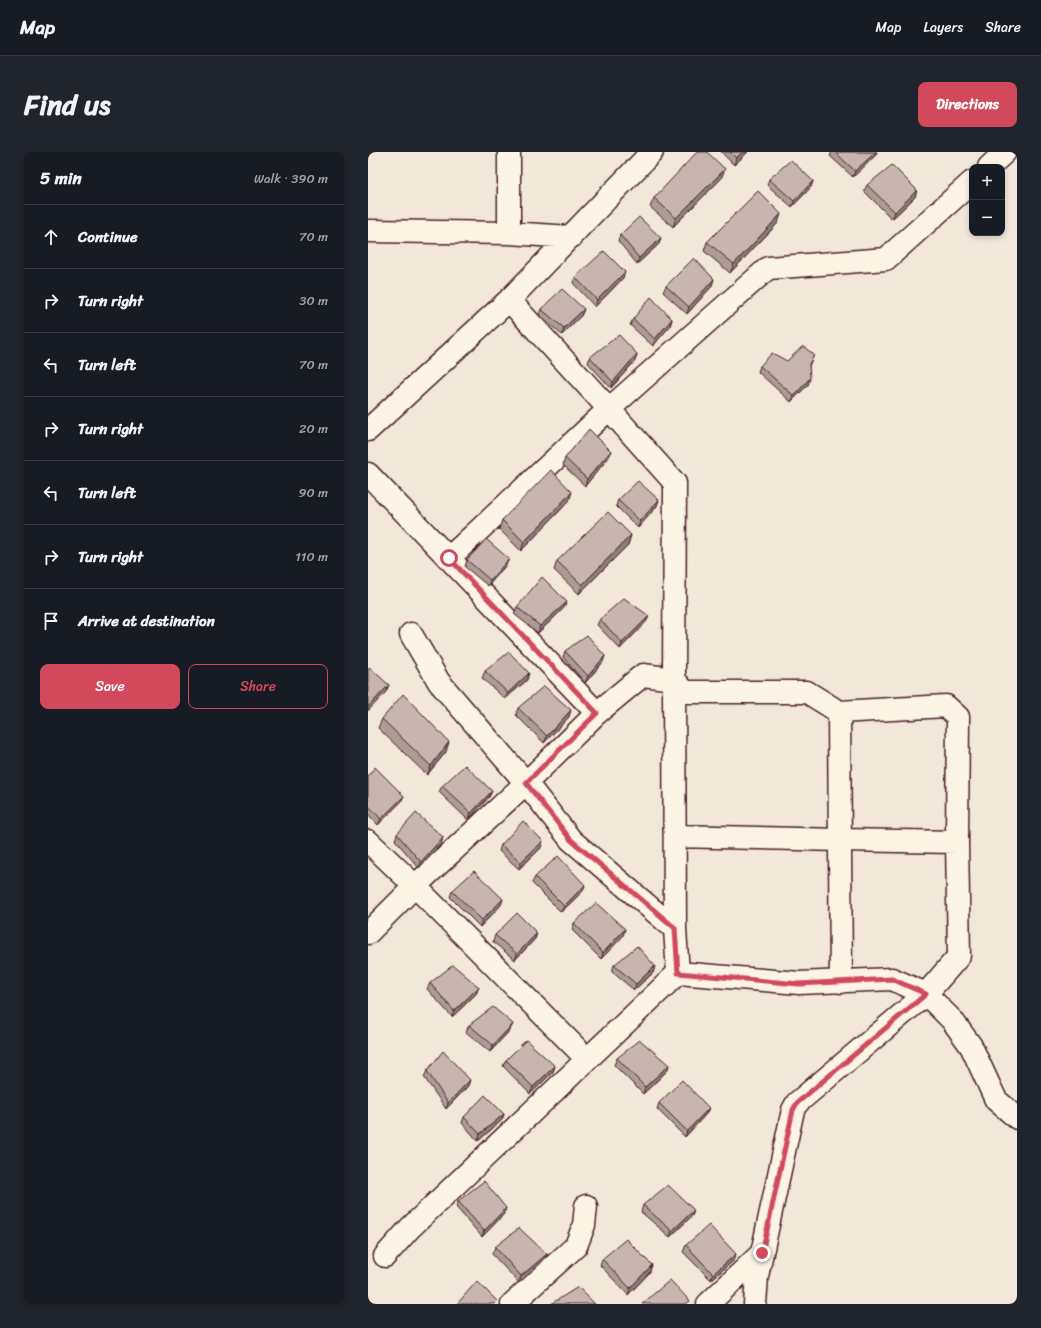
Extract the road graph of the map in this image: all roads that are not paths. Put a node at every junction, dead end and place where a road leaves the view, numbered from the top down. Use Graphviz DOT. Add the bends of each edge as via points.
graph roads {
  1 [pos="509,152"];
  2 [pos="652,152"];
  3 [pos="1005,152"];
  4 [pos="992,164"];
  5 [pos="969,185"];
  6 [pos="368,230"];
  7 [pos="509,233"];
  8 [pos="571,237"];
  9 [pos="509,300"];
  10 [pos="609,408"];
  11 [pos="368,430"];
  12 [pos="368,474"];
  13 [pos="449,558"];
  14 [pos="411,634"];
  15 [pos="674,679"];
  16 [pos="839,712"];
  17 [pos="597,713"];
  18 [pos="526,783"];
  19 [pos="675,836"];
  20 [pos="840,840"];
  21 [pos="368,841"];
  22 [pos="957,842"];
  23 [pos="415,886"];
  24 [pos="675,928"];
  25 [pos="368,933"];
  26 [pos="678,973"];
  27 [pos="841,982"];
  28 [pos="926,994"];
  29 [pos="587,1059"];
  30 [pos="1017,1118"];
  31 [pos="586,1206"];
  32 [pos="762,1253"];
  33 [pos="385,1256"];
  34 [pos="512,1304"];
  35 [pos="708,1304"];
  36 [pos="755,1304"];
  1 -- 7 [label="street"];
  2 -- 8 [label="street"];
  3 -- 4 [label="street"];
  5 -- 10 [label="street" via="886,259 768,268"];
  6 -- 7 [label="street"];
  7 -- 8 [label="street"];
  8 -- 9 [label="street"];
  9 -- 10 [label="street"];
  9 -- 11 [label="street"];
  10 -- 13 [label="street"];
  10 -- 15 [label="street" via="675,483"];
  12 -- 13 [label="street"];
  13 -- 17 [label="street"];
  14 -- 18 [label="street" via="439,682"];
  15 -- 16 [label="street" via="684,692 807,692"];
  15 -- 17 [label="street" via="643,675"];
  15 -- 19 [label="street"];
  16 -- 20 [label="street"];
  16 -- 22 [label="street" via="946,706 958,717"];
  17 -- 18 [label="street"];
  18 -- 23 [label="street"];
  18 -- 24 [label="street" via="571,840"];
  19 -- 20 [label="street"];
  19 -- 24 [label="street"];
  20 -- 22 [label="street"];
  20 -- 27 [label="street"];
  21 -- 23 [label="street"];
  22 -- 28 [label="street" via="959,956"];
  23 -- 25 [label="street"];
  23 -- 29 [label="street"];
  24 -- 26 [label="street"];
  26 -- 27 [label="street" via="799,984"];
  26 -- 29 [label="street"];
  27 -- 28 [label="street" via="892,979"];
  28 -- 30 [label="street" via="952,1020 971,1046 996,1100"];
  28 -- 32 [label="street" via="797,1103 793,1110"];
  29 -- 33 [label="street" via="410,1228"];
  31 -- 34 [label="street" via="584,1225 576,1246"];
  32 -- 35 [label="street"];
  32 -- 36 [label="street"];
}
